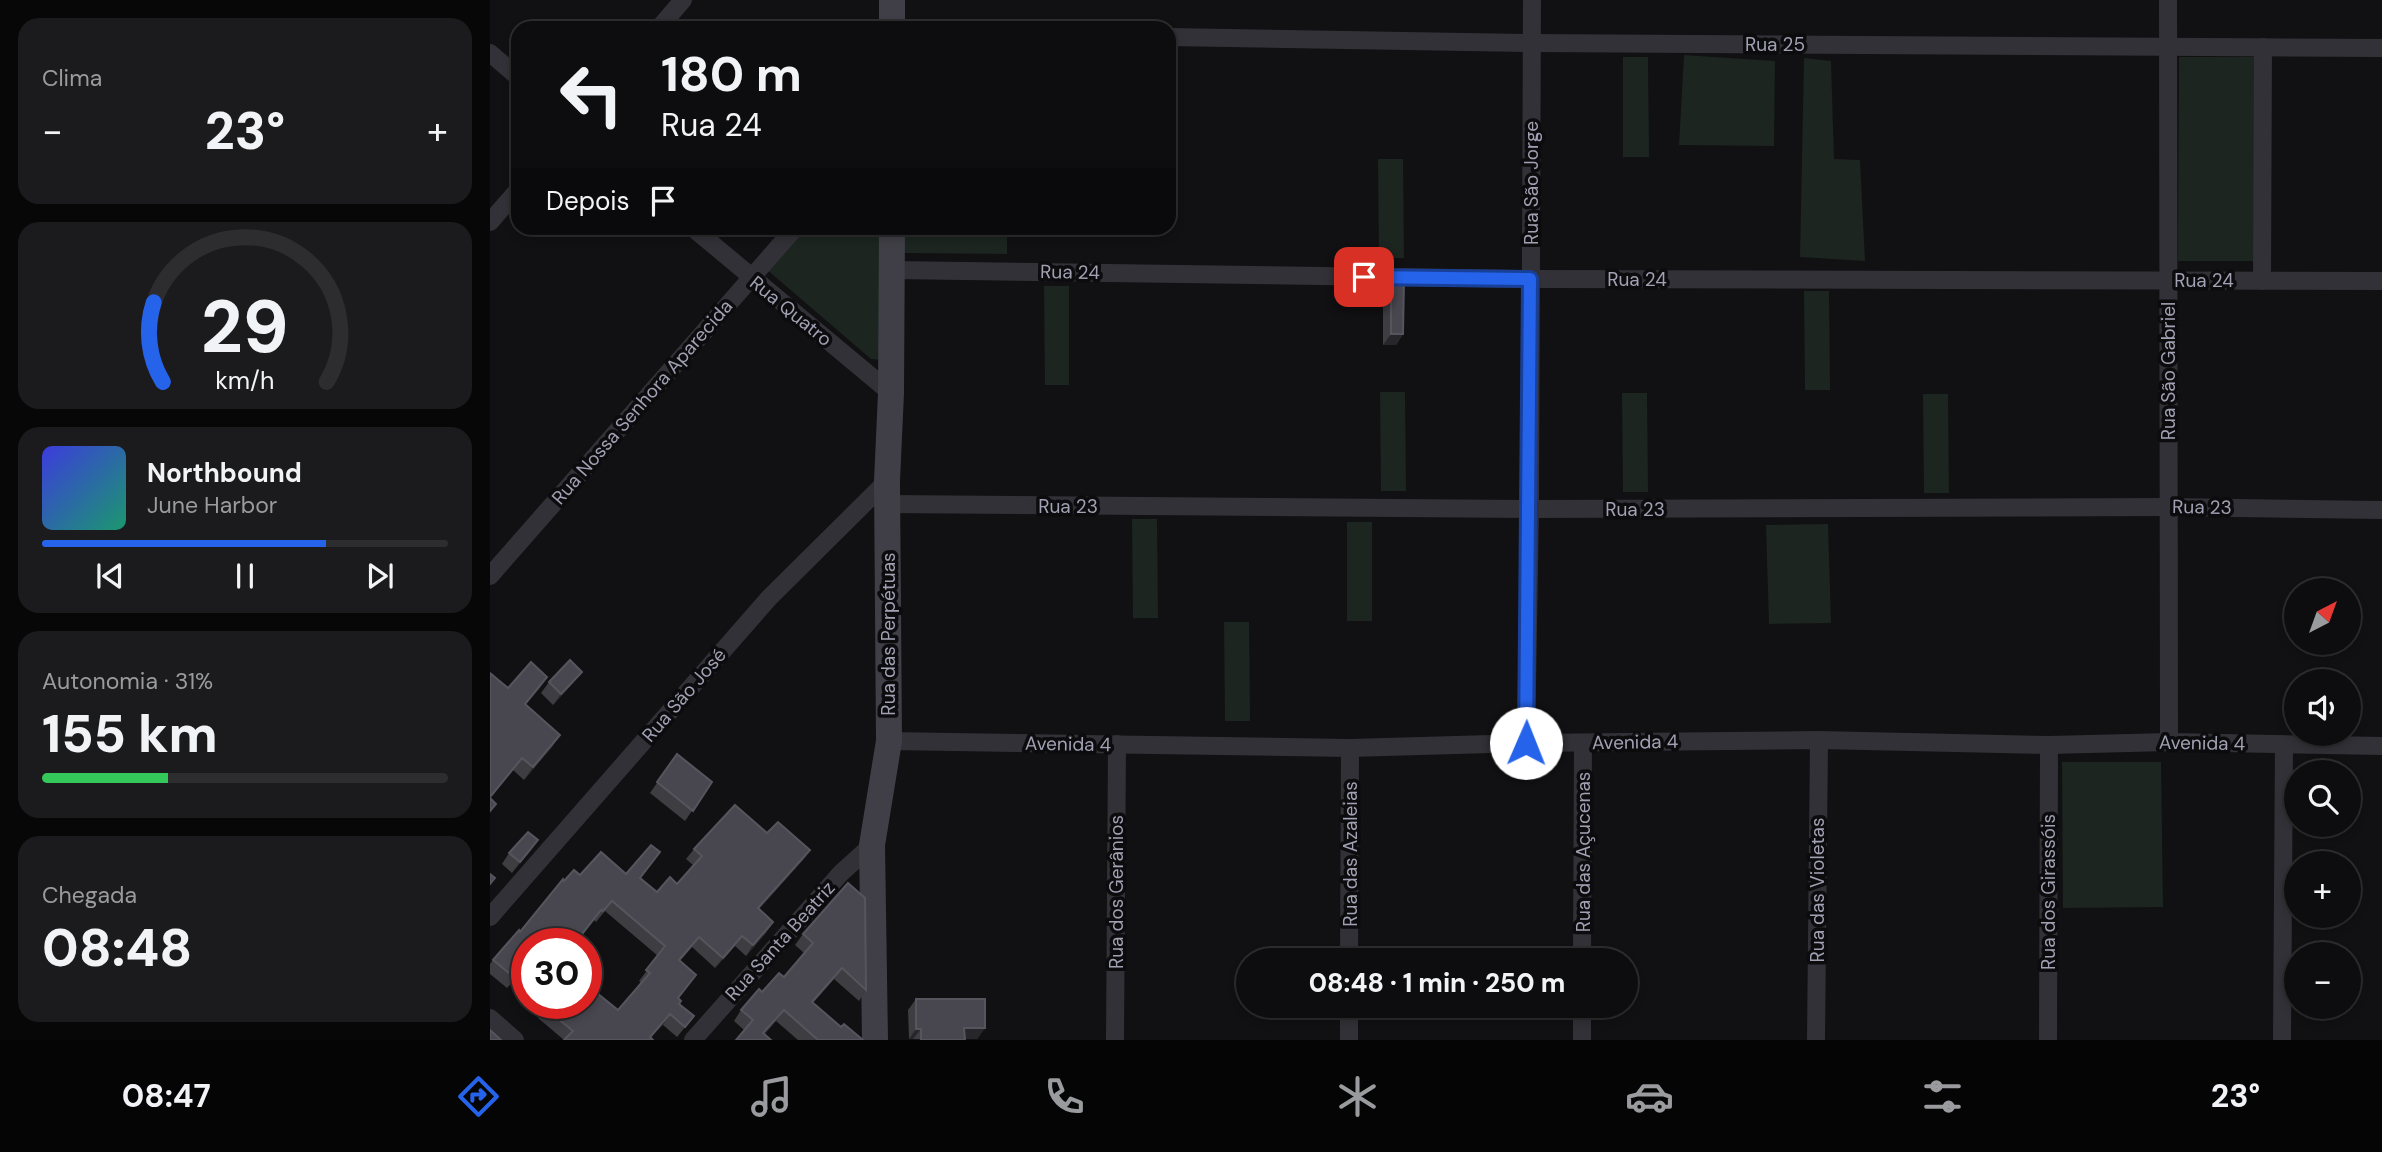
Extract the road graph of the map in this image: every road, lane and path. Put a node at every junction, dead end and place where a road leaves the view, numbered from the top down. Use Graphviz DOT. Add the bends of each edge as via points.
graph roads {
  1 [pos="683,0"];
  2 [pos="892,0"];
  3 [pos="1532,0"];
  4 [pos="2168,0"];
  5 [pos="665,21"];
  6 [pos="892,21"];
  7 [pos="1176,37"];
  8 [pos="1531,43"];
  9 [pos="2166,47"];
  10 [pos="2263,47"];
  11 [pos="2382,48"];
  12 [pos="490,53"];
  13 [pos="511,71"];
  14 [pos="511,198"];
  15 [pos="490,222"];
  16 [pos="701,235"];
  17 [pos="788,235"];
  18 [pos="892,235"];
  19 [pos="892,270"];
  20 [pos="751,277"];
  21 [pos="1530,279"];
  22 [pos="2168,280"];
  23 [pos="2262,281"];
  24 [pos="2382,281"];
  25 [pos="891,393"];
  26 [pos="887,493"];
  27 [pos="2168,507"];
  28 [pos="1530,509"];
  29 [pos="2382,510"];
  30 [pos="490,576"];
  31 [pos="1819,740"];
  32 [pos="889,741"];
  33 [pos="2169,742"];
  34 [pos="1526,743"];
  35 [pos="1583,743"];
  36 [pos="1117,744"];
  37 [pos="2049,744"];
  38 [pos="2284,745"];
  39 [pos="2361,746"];
  40 [pos="2382,746"];
  41 [pos="1350,748"];
  42 [pos="872,845"];
  43 [pos="490,917"];
  44 [pos="1349,948"];
  45 [pos="1582,948"];
  46 [pos="490,1018"];
  47 [pos="1349,1018"];
  48 [pos="1582,1018"];
  49 [pos="515,1040"];
  50 [pos="692,1040"];
  51 [pos="875,1040"];
  52 [pos="1115,1040"];
  53 [pos="1349,1040"];
  54 [pos="1581,1040"];
  55 [pos="1816,1040"];
  56 [pos="2048,1040"];
  57 [pos="2282,1040"];
  1 -- 5 [label="street"];
  2 -- 6 [label="street"];
  3 -- 8 [label="street, Rua São Jorge"];
  4 -- 9 [label="street, Rua São Gabriel"];
  7 -- 8 [label="street, Rua 25"];
  8 -- 9 [label="street, Rua 25"];
  8 -- 21 [label="street, Rua São Jorge"];
  9 -- 10 [label="street, Rua 25"];
  9 -- 22 [label="street, Rua São Gabriel"];
  10 -- 11 [label="street, Rua 25"];
  10 -- 23 [label="street"];
  12 -- 13 [label="street"];
  14 -- 15 [label="street"];
  16 -- 20 [label="street, Rua Quatro"];
  17 -- 20 [label="street, Rua Nossa Senhora Aparecida"];
  18 -- 19 [label="street, Rua das Perpétuas"];
  19 -- 21 [label="street, Rua 24"];
  19 -- 25 [label="street, Rua das Perpétuas"];
  20 -- 25 [label="street, Rua Quatro"];
  20 -- 30 [label="street, Rua Nossa Senhora Aparecida"];
  21 -- 22 [label="street, Rua 24"];
  21 -- 28 [label="street, Rua São Jorge"];
  22 -- 23 [label="street, Rua 24"];
  22 -- 27 [label="street, Rua São Gabriel"];
  23 -- 24 [label="street, Rua 24"];
  25 -- 26 [label="street, Rua das Perpétuas"];
  26 -- 28 [label="street, Rua 23"];
  26 -- 32 [label="street, Rua das Perpétuas"];
  26 -- 43 [label="street, Rua São José" via="769,598"];
  27 -- 28 [label="street, Rua 23"];
  27 -- 29 [label="street, Rua 23"];
  27 -- 33 [label="street, Rua São Gabriel"];
  28 -- 34 [label="street, Rua São Jorge"];
  31 -- 35 [label="street, Avenida 4"];
  31 -- 37 [label="street, Avenida 4"];
  31 -- 55 [label="street, Rua das Violetas"];
  32 -- 36 [label="street, Avenida 4"];
  32 -- 42 [label="street, Rua das Perpétuas"];
  33 -- 37 [label="street, Avenida 4"];
  33 -- 38 [label="street, Avenida 4"];
  34 -- 35 [label="street, Avenida 4"];
  34 -- 41 [label="street, Avenida 4"];
  35 -- 45 [label="street, Rua das Açucenas"];
  36 -- 41 [label="street, Avenida 4"];
  36 -- 52 [label="street, Rua dos Gerânios"];
  37 -- 56 [label="street, Rua dos Girassóis"];
  38 -- 57 [label="street"];
  39 -- 40 [label="street, Avenida 4"];
  41 -- 44 [label="street, Rua das Azaleias"];
  42 -- 50 [label="street, Rua Santa Beatriz" via="841,873"];
  42 -- 51 [label="street, Rua das Perpétuas"];
  46 -- 49 [label="street"];
  47 -- 53 [label="street"];
  48 -- 54 [label="street"];
}
